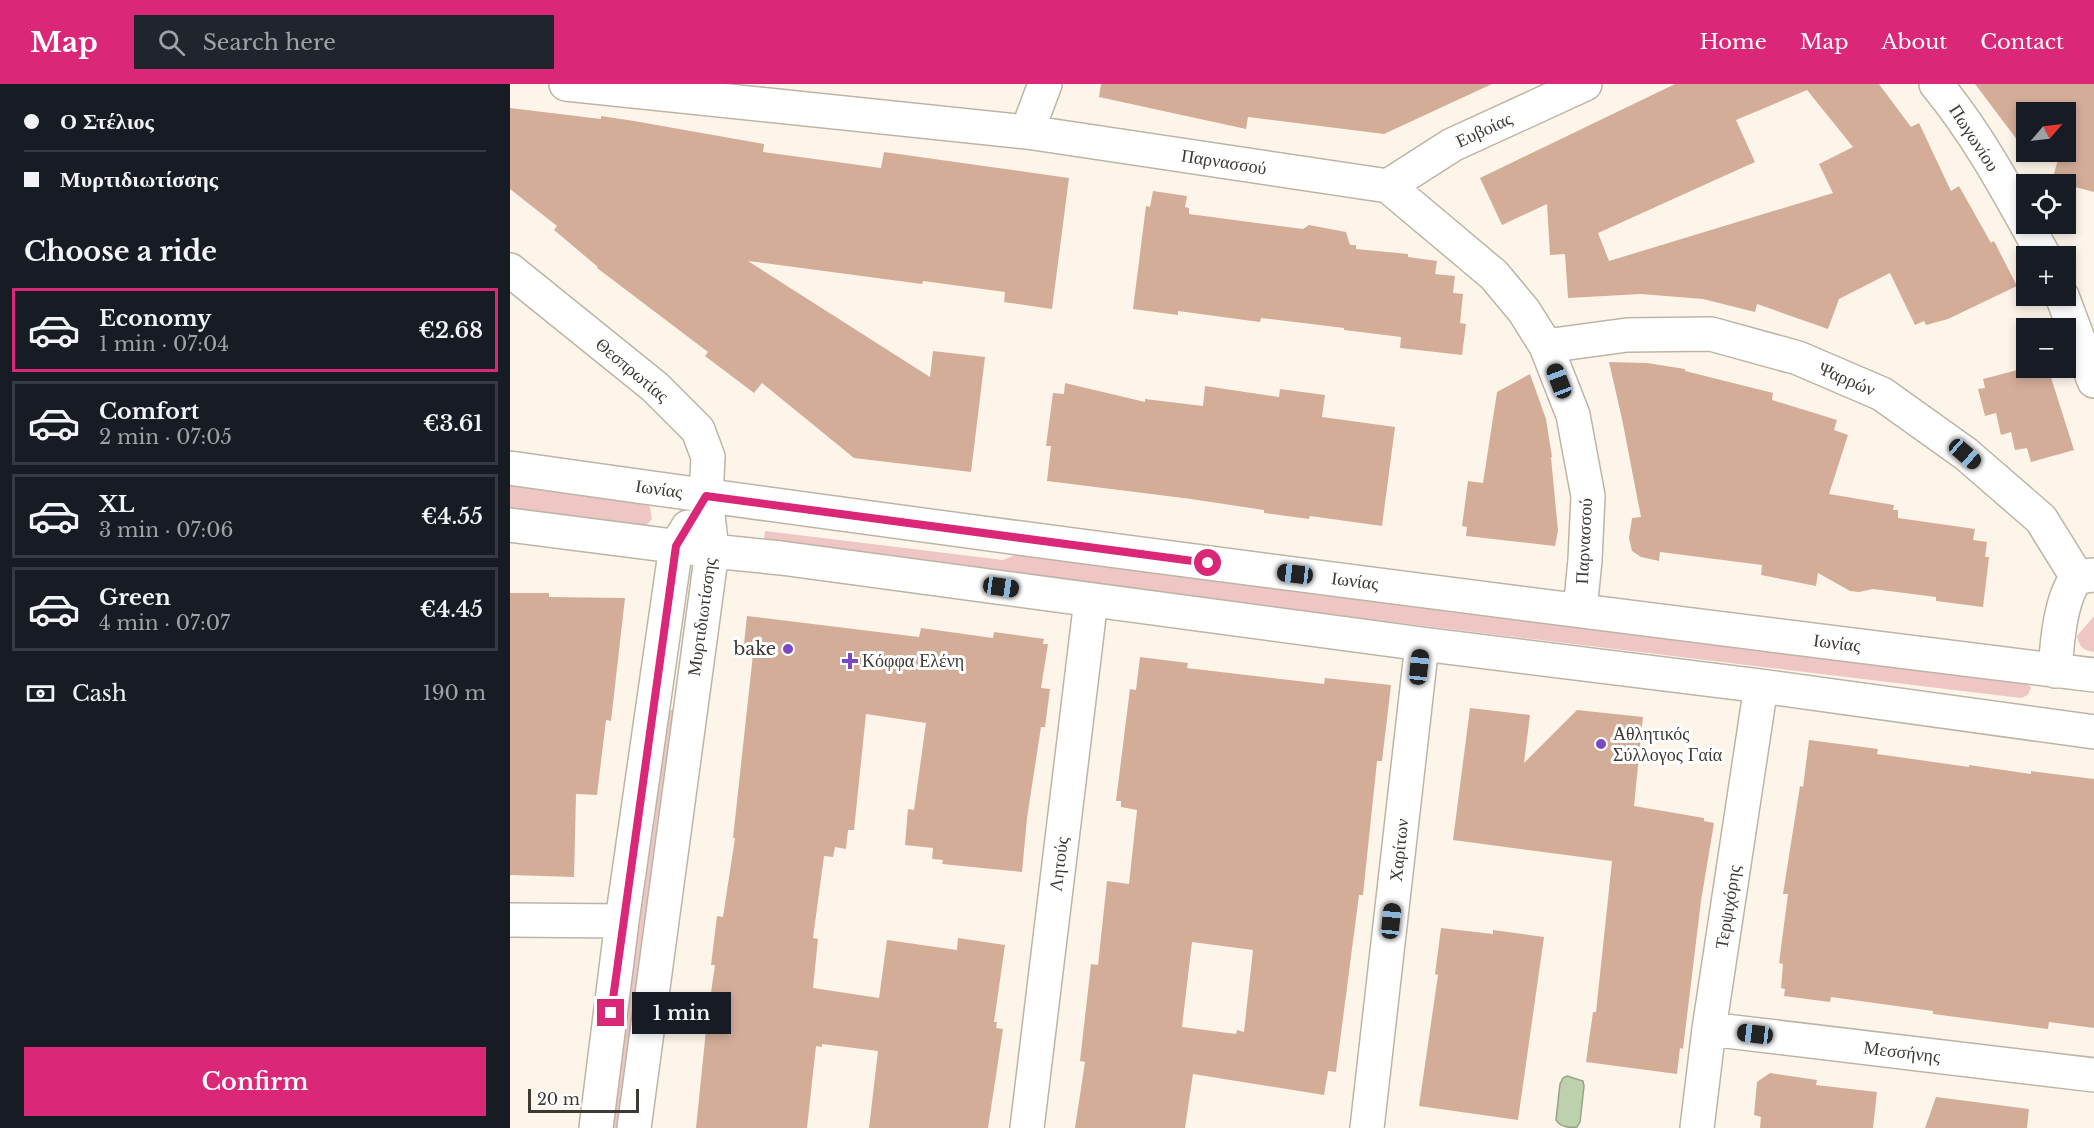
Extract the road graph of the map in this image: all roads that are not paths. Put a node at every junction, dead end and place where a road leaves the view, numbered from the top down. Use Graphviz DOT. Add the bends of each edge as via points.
graph roads {
  1 [pos="566,84"];
  2 [pos="1045,84"];
  3 [pos="1585,84"];
  4 [pos="1936,84"];
  5 [pos="1027,132"];
  6 [pos="1388,186"];
  7 [pos="2039,246"];
  8 [pos="510,270"];
  9 [pos="2066,306"];
  10 [pos="1546,346"];
  11 [pos="2094,381"];
  12 [pos="510,468"];
  13 [pos="706,496"];
  14 [pos="510,525"];
  15 [pos="676,546"];
  16 [pos="711,551"];
  17 [pos="2086,576"];
  18 [pos="1091,600"];
  19 [pos="1580,610"];
  20 [pos="1422,644"];
  21 [pos="2055,670"];
  22 [pos="2094,675"];
  23 [pos="1761,686"];
  24 [pos="2094,732"];
  25 [pos="510,920"];
  26 [pos="622,921"];
  27 [pos="1709,1029"];
  28 [pos="2094,1075"];
  29 [pos="596,1128"];
  30 [pos="634,1128"];
  31 [pos="1027,1128"];
  32 [pos="1367,1128"];
  33 [pos="1697,1128"];
  1 -- 5 [label="street, Παρνασσού"];
  2 -- 5 [label="street"];
  3 -- 6 [label="street, Ευβοίας" via="1452,145"];
  4 -- 7 [label="street, Πωγωνίου" via="1994,165"];
  5 -- 6 [label="street, Παρνασσού"];
  6 -- 10 [label="street, Παρνασσού" via="1494,275"];
  8 -- 13 [label="street, Θεσπρωτίας" via="656,387 698,430 708,457"];
  9 -- 11 [label="street"];
  10 -- 17 [label="street, Ψαρρών" via="1627,334 1711,334 1798,358 1882,394 1965,454 2041,519"];
  10 -- 19 [label="street, Παρνασσού" via="1573,415 1588,496"];
  12 -- 13 [label="street, Ιωνίας"];
  13 -- 15 [label="street, Μυρτιδιωτίσσης"];
  13 -- 16 [label="street, Μυρτιδιωτίσσης"];
  13 -- 19 [label="street, Ιωνίας"];
  14 -- 15 [label="street"];
  15 -- 16 [label="street"];
  15 -- 26 [label="street, Μυρτιδιωτίσσης"];
  16 -- 18 [label="street"];
  16 -- 30 [label="street, Μυρτιδιωτίσσης"];
  17 -- 21 [label="street" via="2071,585 2057,633"];
  18 -- 20 [label="street"];
  18 -- 31 [label="street, Λητούς"];
  19 -- 21 [label="street, Ιωνίας"];
  20 -- 23 [label="street"];
  20 -- 32 [label="street, Χαρίτων"];
  21 -- 22 [label="street, Ιωνίας"];
  23 -- 24 [label="street"];
  23 -- 27 [label="street, Τερψιχόρης"];
  25 -- 26 [label="street"];
  26 -- 29 [label="street, Μυρτιδιωτίσσης"];
  27 -- 28 [label="street, Μεσσήνης"];
  27 -- 33 [label="street, Τερψιχόρης"];
}
